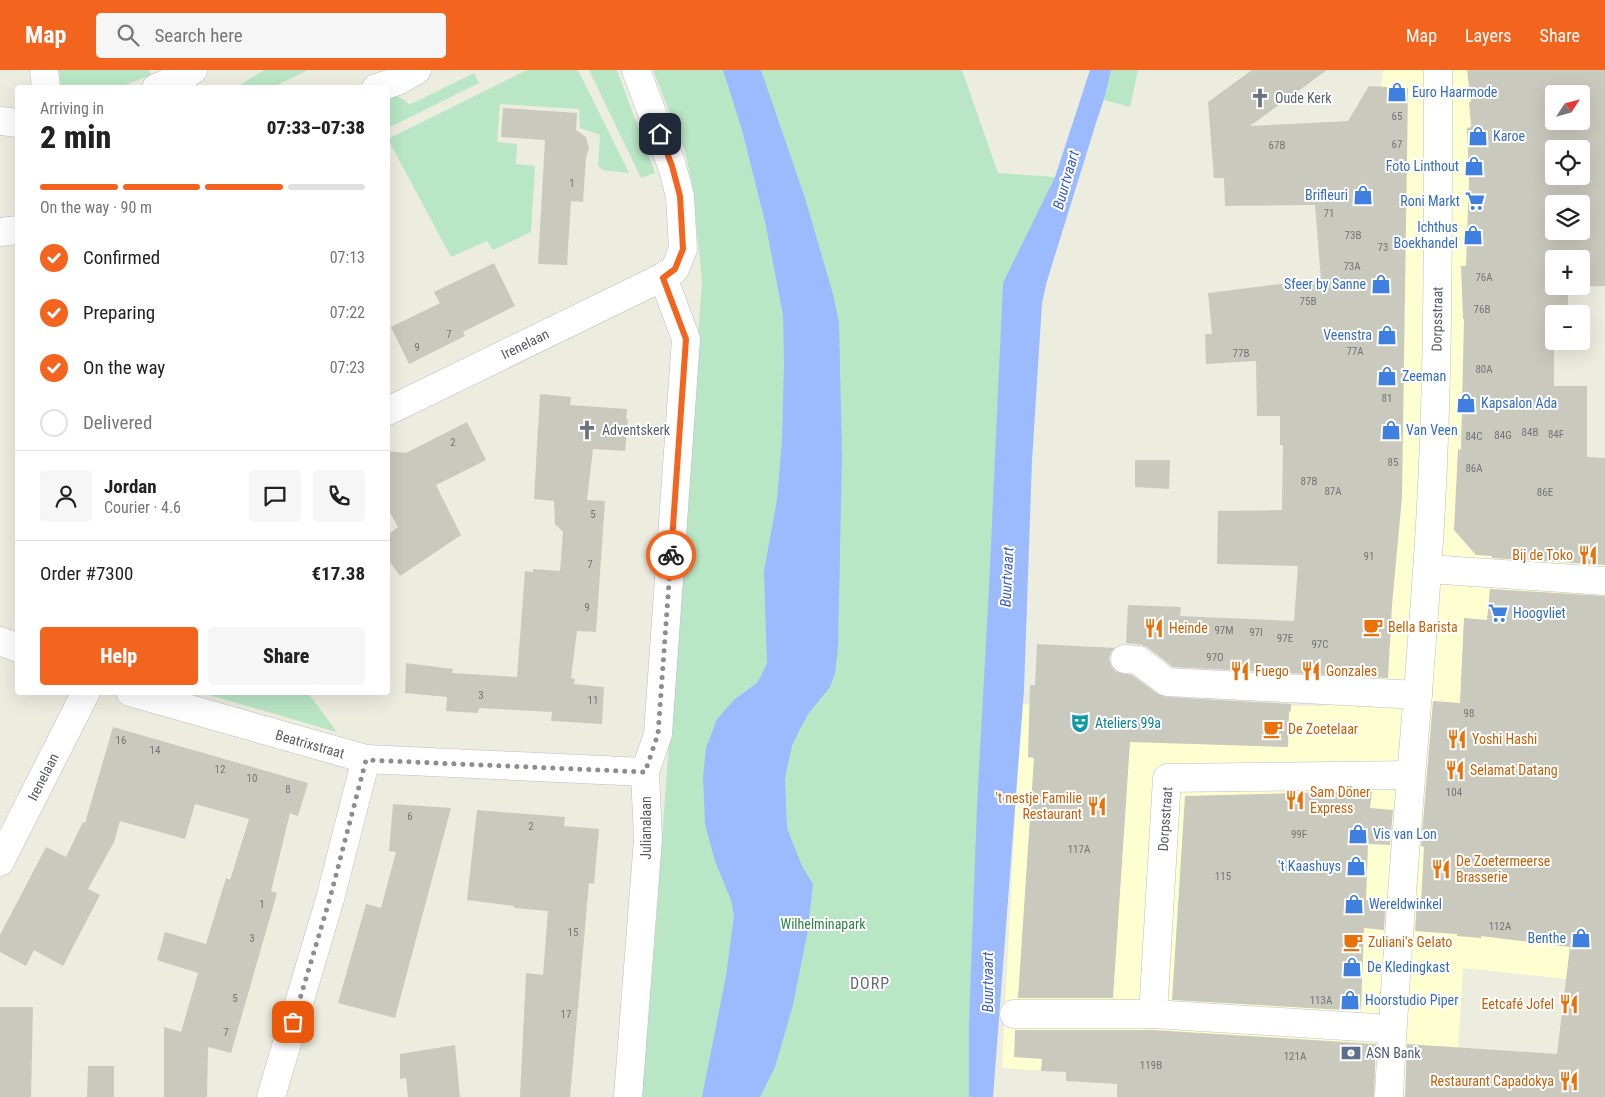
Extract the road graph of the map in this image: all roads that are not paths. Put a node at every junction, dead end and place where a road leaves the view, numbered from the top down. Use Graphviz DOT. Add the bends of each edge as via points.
graph roads {
  1 [pos="44,70"];
  2 [pos="193,70"];
  3 [pos="636,70"];
  4 [pos="1438,70"];
  5 [pos="46,85"];
  6 [pos="163,85"];
  7 [pos="0,121"];
  8 [pos="15,123"];
  9 [pos="15,230"];
  10 [pos="0,232"];
  11 [pos="663,278"];
  12 [pos="390,410"];
  13 [pos="1428,569"];
  14 [pos="1605,581"];
  15 [pos="0,641"];
  16 [pos="15,647"];
  17 [pos="1125,659"];
  18 [pos="84,695"];
  19 [pos="140,695"];
  20 [pos="1418,695"];
  21 [pos="366,760"];
  22 [pos="645,772"];
  23 [pos="1412,775"];
  24 [pos="0,862"];
  25 [pos="1014,1014"];
  26 [pos="1153,1014"];
  27 [pos="1392,1029"];
  28 [pos="271,1097"];
  29 [pos="628,1097"];
  30 [pos="1389,1097"];
  1 -- 5 [label="street"];
  2 -- 6 [label="street"];
  3 -- 11 [label="street" via="680,196 683,249 675,269"];
  4 -- 13 [label="street, Dorpsstraat" via="1438,327"];
  7 -- 8 [label="street"];
  9 -- 10 [label="street"];
  11 -- 12 [label="street, Irenelaan"];
  11 -- 22 [label="street, Julianalaan" via="686,339 658,734"];
  13 -- 14 [label="street"];
  13 -- 20 [label="street, Dorpsstraat"];
  15 -- 16 [label="street"];
  17 -- 20 [label="street" via="1138,660 1167,682"];
  18 -- 24 [label="street, Irenelaan"];
  19 -- 21 [label="street, Beatrixstraat"];
  20 -- 23 [label="street, Dorpsstraat"];
  21 -- 22 [label="street, Beatrixstraat"];
  21 -- 28 [label="street" via="330,898"];
  22 -- 29 [label="street, Julianalaan" via="648,839"];
  23 -- 26 [label="street, Dorpsstraat" via="1167,778"];
  23 -- 27 [label="street, Dorpsstraat"];
  25 -- 26 [label="street"];
  26 -- 27 [label="street"];
  27 -- 30 [label="street, Dorpsstraat"];
}
